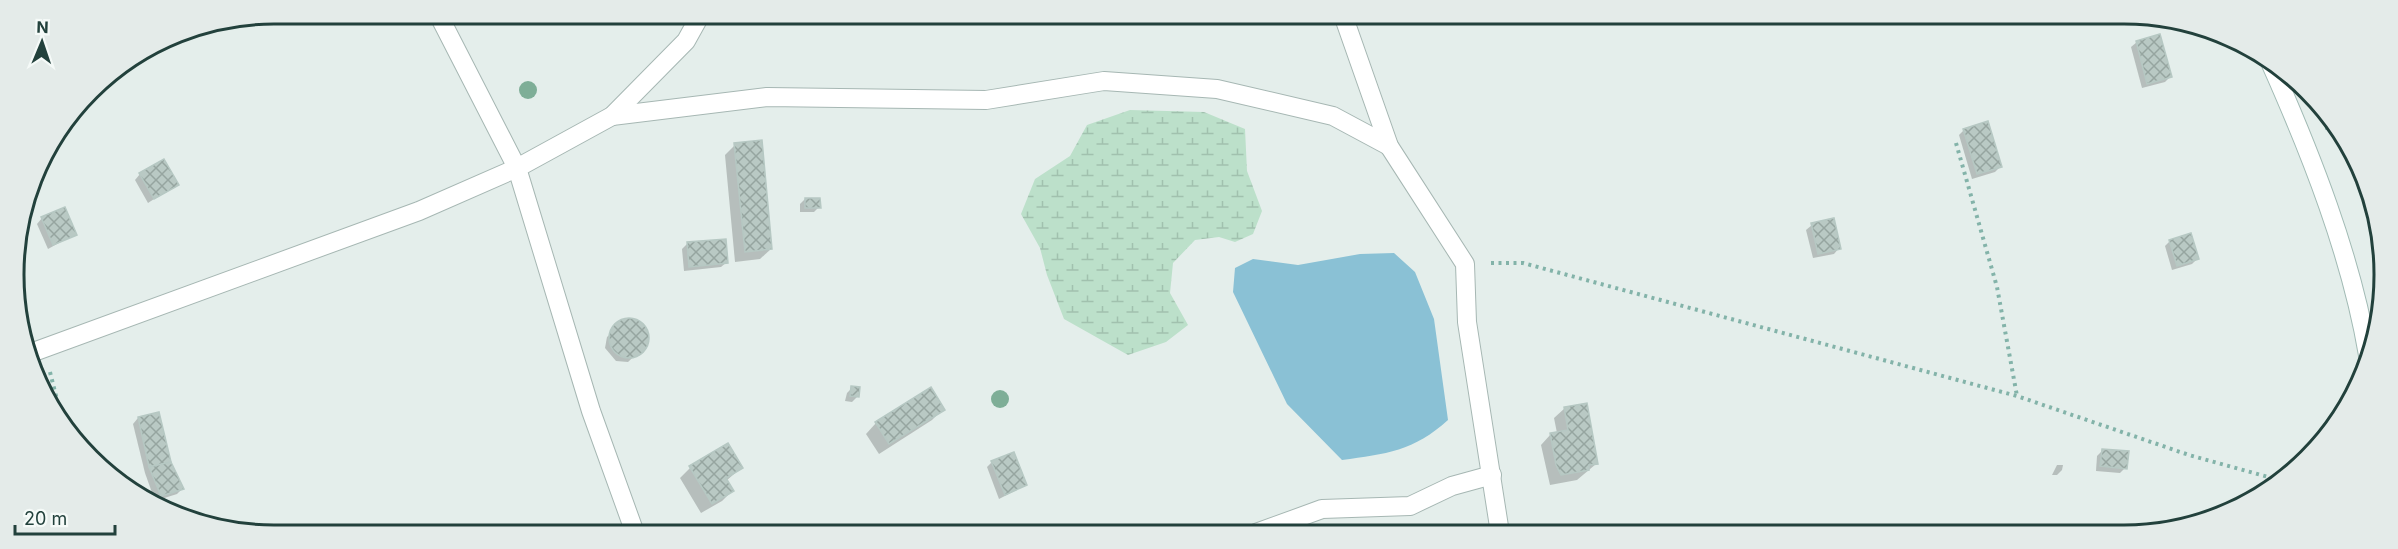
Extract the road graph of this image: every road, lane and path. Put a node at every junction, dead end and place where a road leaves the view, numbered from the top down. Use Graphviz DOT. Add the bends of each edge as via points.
graph roads {
  1 [pos="443,24"];
  2 [pos="695,24"];
  3 [pos="1346,24"];
  4 [pos="2277,76"];
  5 [pos="612,116"];
  6 [pos="1956,142"];
  7 [pos="1389,146"];
  8 [pos="517,168"];
  9 [pos="1465,264"];
  10 [pos="2365,338"];
  11 [pos="36,351"];
  12 [pos="43,370"];
  13 [pos="2017,396"];
  14 [pos="1492,475"];
  15 [pos="2270,478"];
  16 [pos="632,525"];
  17 [pos="1278,525"];
  18 [pos="1499,525"];
  1 -- 8 [label="street"];
  2 -- 5 [label="street" via="686,41"];
  3 -- 7 [label="street"];
  4 -- 10 [label="street" via="2301,130 2360,305"];
  5 -- 7 [label="street" via="767,97 986,100 1104,81 1217,89 1333,116"];
  5 -- 8 [label="street"];
  6 -- 13 [label="path" via="1997,286"];
  7 -- 9 [label="street"];
  8 -- 11 [label="street" via="419,211"];
  8 -- 16 [label="street" via="591,411"];
  9 -- 13 [label="path" via="1523,263"];
  9 -- 14 [label="street" via="1467,322"];
  11 -- 12 [label="path"];
  13 -- 15 [label="path" via="2189,455"];
  14 -- 17 [label="street" via="1452,486 1410,506 1322,509"];
  14 -- 18 [label="street"];
}
